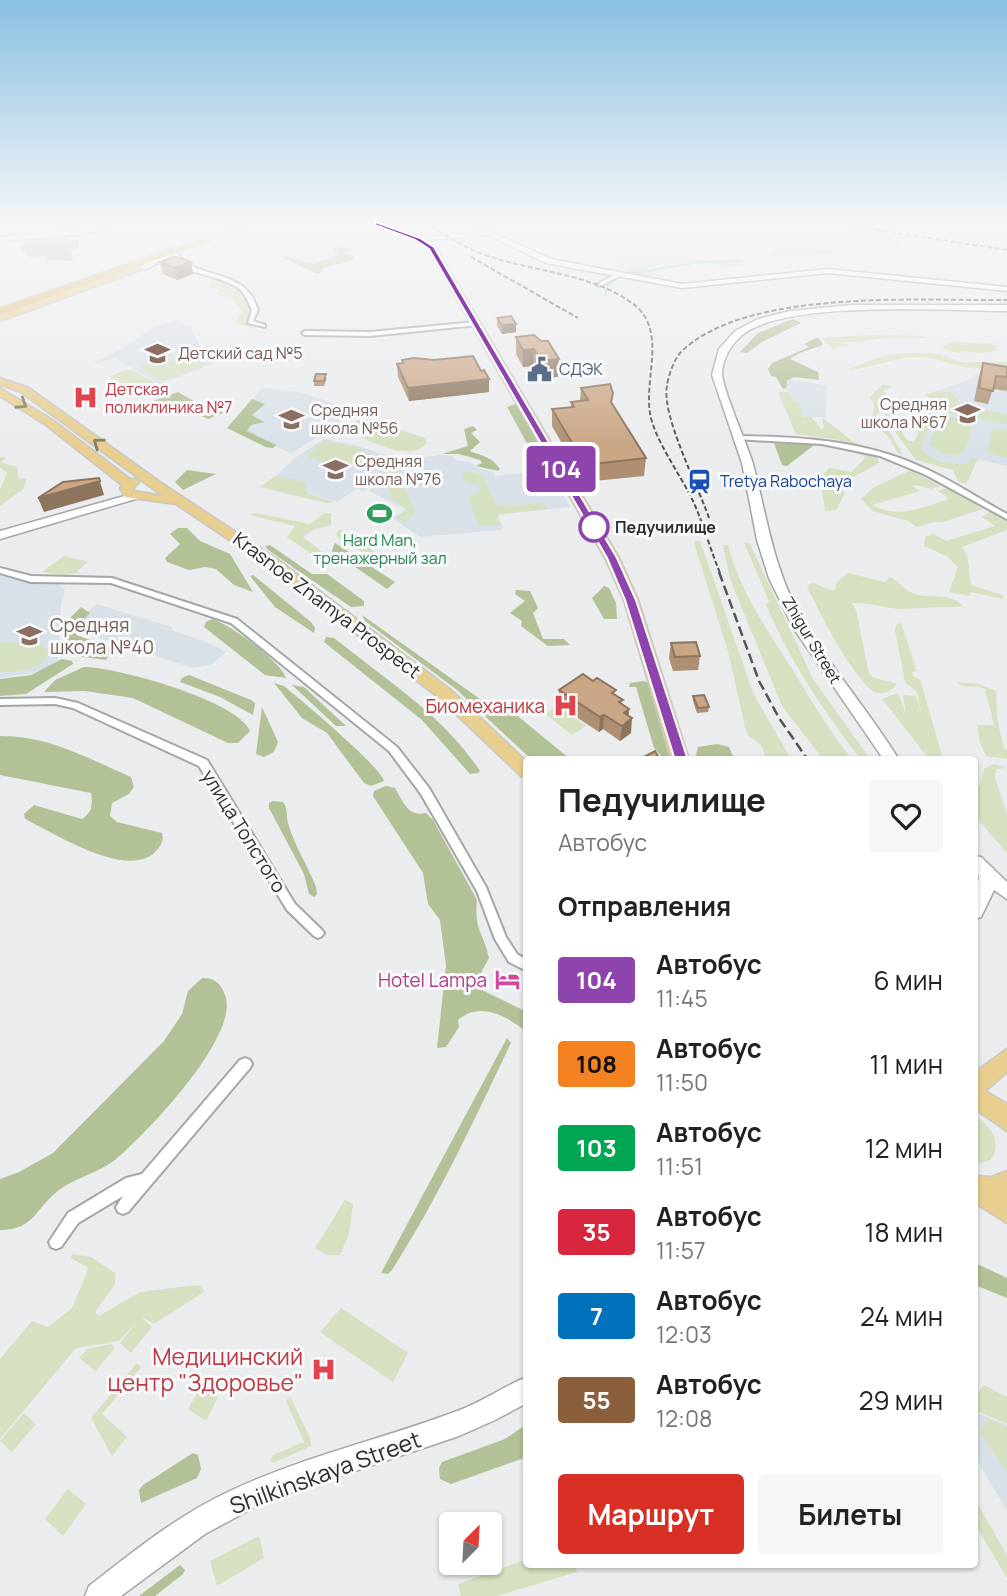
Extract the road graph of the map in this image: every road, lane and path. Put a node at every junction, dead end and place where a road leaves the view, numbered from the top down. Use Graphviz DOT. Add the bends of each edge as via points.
graph roads {
  1 [pos="32,297"];
  2 [pos="35,297"];
  3 [pos="58,297"];
  4 [pos="249,297"];
  5 [pos="461,297"];
  6 [pos="1007,308"];
  7 [pos="0,309"];
  8 [pos="0,318"];
  9 [pos="476,324"];
  10 [pos="263,326"];
  11 [pos="305,333"];
  12 [pos="0,380"];
  13 [pos="0,391"];
  14 [pos="73,425"];
  15 [pos="59,429"];
  16 [pos="738,438"];
  17 [pos="153,483"];
  18 [pos="133,490"];
  19 [pos="183,502"];
  20 [pos="1007,517"];
  21 [pos="0,535"];
  22 [pos="0,569"];
  23 [pos="0,702"];
  24 [pos="680,756"];
  25 [pos="889,756"];
  26 [pos="523,768"];
  27 [pos="978,865"];
  28 [pos="988,875"];
  29 [pos="1007,891"];
  30 [pos="978,907"];
  31 [pos="318,933"];
  32 [pos="523,964"];
  33 [pos="1007,1059"];
  34 [pos="245,1064"];
  35 [pos="978,1083"];
  36 [pos="978,1099"];
  37 [pos="1007,1120"];
  38 [pos="146,1180"];
  39 [pos="1007,1182"];
  40 [pos="978,1189"];
  41 [pos="978,1191"];
  42 [pos="123,1207"];
  43 [pos="1007,1211"];
  44 [pos="56,1242"];
  45 [pos="523,1392"];
  46 [pos="99,1596"];
  1 -- 7 [label="highway"];
  2 -- 7 [label="highway"];
  3 -- 8 [label="main road"];
  4 -- 10 [label="street" via="255,310 250,322"];
  5 -- 9 [label="main road"];
  6 -- 16 [label="main road, Zhigur Street" via="828,309 757,323 730,341 717,361 717,375"];
  9 -- 11 [label="street" via="370,334"];
  9 -- 24 [label="main road" via="621,577"];
  12 -- 14 [label="main road"];
  13 -- 15 [label="main road, one-way"];
  14 -- 15 [label="main road"];
  17 -- 14 [label="main road, one-way"];
  15 -- 18 [label="main road"];
  16 -- 20 [label="street" via="820,440 871,451 912,465"];
  16 -- 25 [label="main road, Zhigur Street" via="775,578 801,629"];
  17 -- 18 [label="main road" via="153,491"];
  17 -- 19 [label="main road, Krasnoe Znamya Prospect"];
  18 -- 19 [label="main road"];
  18 -- 21 [label="main road" via="103,506"];
  19 -- 26 [label="main road, Krasnoe Znamya Prospect" via="273,563 445,694"];
  22 -- 32 [label="street" via="32,579 112,581 233,621 393,749 425,791 482,890 502,939 513,958"];
  23 -- 31 [label="street, улица Толстого" via="75,705 204,763 291,907"];
  27 -- 28 [label="main road"];
  28 -- 29 [label="main road"];
  28 -- 30 [label="main road"];
  33 -- 35 [label="main road"];
  34 -- 38 [label="street"];
  36 -- 37 [label="main road"];
  38 -- 42 [label="street"];
  38 -- 44 [label="street" via="131,1183 69,1220"];
  39 -- 40 [label="main road"];
  41 -- 43 [label="main road"];
  45 -- 46 [label="main road, Shilkinskaya Street" via="492,1411 258,1492 204,1518"];
}
